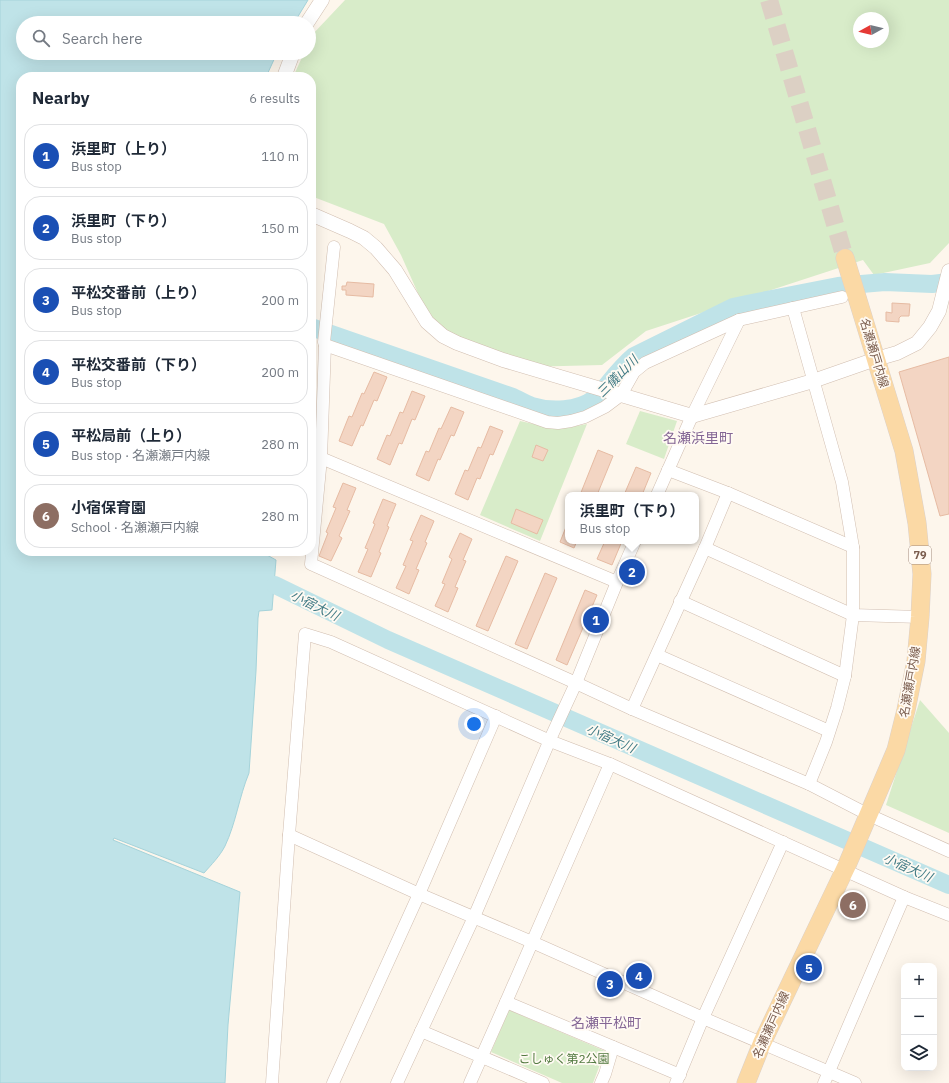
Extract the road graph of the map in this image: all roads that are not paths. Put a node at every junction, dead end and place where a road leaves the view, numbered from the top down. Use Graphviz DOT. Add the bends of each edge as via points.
graph roads {
  1 [pos="322,0"];
  2 [pos="312,16"];
  3 [pos="290,60"];
  4 [pos="286,72"];
  5 [pos="316,216"];
  6 [pos="334,247"];
  7 [pos="848,266"];
  8 [pos="949,271"];
  9 [pos="849,296"];
  10 [pos="793,308"];
  11 [pos="739,320"];
  12 [pos="325,344"];
  13 [pos="876,359"];
  14 [pos="813,381"];
  15 [pos="618,394"];
  16 [pos="692,416"];
  17 [pos="321,458"];
  18 [pos="668,470"];
  19 [pos="658,492"];
  20 [pos="728,493"];
  21 [pos="316,511"];
  22 [pos="635,544"];
  23 [pos="853,547"];
  24 [pos="705,548"];
  25 [pos="312,556"];
  26 [pos="617,582"];
  27 [pos="680,601"];
  28 [pos="854,615"];
  29 [pos="920,617"];
  30 [pos="657,655"];
  31 [pos="845,676"];
  32 [pos="575,686"];
  33 [pos="632,709"];
  34 [pos="496,716"];
  35 [pos="829,731"];
  36 [pos="551,738"];
  37 [pos="610,764"];
  38 [pos="809,784"];
  39 [pos="869,815"];
  40 [pos="289,835"];
  41 [pos="782,842"];
  42 [pos="949,851"];
  43 [pos="846,868"];
  44 [pos="419,894"];
  45 [pos="904,897"];
  46 [pos="949,915"];
  47 [pos="474,917"];
  48 [pos="532,942"];
  49 [pos="506,1002"];
  50 [pos="703,1018"];
  51 [pos="421,1032"];
  52 [pos="762,1043"];
  53 [pos="613,1047"];
  54 [pos="481,1058"];
  55 [pos="829,1071"];
  56 [pos="678,1079"];
  57 [pos="272,1083"];
  58 [pos="333,1083"];
  59 [pos="397,1083"];
  60 [pos="470,1083"];
  61 [pos="543,1083"];
  62 [pos="601,1083"];
  63 [pos="746,1083"];
  64 [pos="824,1083"];
  65 [pos="855,1083"];
  1 -- 2 [label="street"];
  3 -- 4 [label="street"];
  5 -- 15 [label="street" via="364,238 376,248 395,270 428,322 443,336 503,360"];
  6 -- 12 [label="street"];
  7 -- 9 [label="main road, 名瀬瀬戸内線 / 79"];
  8 -- 13 [label="street" via="939,311 917,343 897,353"];
  9 -- 10 [label="street"];
  9 -- 13 [label="main road, 名瀬瀬戸内線 / 79"];
  10 -- 11 [label="street"];
  10 -- 14 [label="street"];
  11 -- 15 [label="street" via="645,363 634,372"];
  11 -- 16 [label="street"];
  12 -- 15 [label="street" via="547,422 558,423 585,417 605,407"];
  12 -- 17 [label="street"];
  13 -- 14 [label="street"];
  13 -- 29 [label="main road, 名瀬瀬戸内線 / 79" via="904,452 917,523 922,574"];
  14 -- 16 [label="street"];
  14 -- 23 [label="street" via="842,482"];
  15 -- 16 [label="street"];
  16 -- 18 [label="street"];
  17 -- 21 [label="street"];
  17 -- 26 [label="street"];
  18 -- 19 [label="street"];
  18 -- 20 [label="street"];
  20 -- 23 [label="street"];
  20 -- 24 [label="street"];
  22 -- 26 [label="street"];
  23 -- 28 [label="street"];
  24 -- 27 [label="street"];
  24 -- 28 [label="street"];
  25 -- 32 [label="street" via="311,564"];
  26 -- 32 [label="street"];
  27 -- 30 [label="street"];
  27 -- 31 [label="street"];
  28 -- 29 [label="street"];
  28 -- 31 [label="street"];
  29 -- 39 [label="main road, 名瀬瀬戸内線 / 79" via="916,661 896,750"];
  30 -- 33 [label="street"];
  30 -- 35 [label="street"];
  31 -- 35 [label="street"];
  32 -- 33 [label="street"];
  32 -- 36 [label="street"];
  33 -- 38 [label="street"];
  34 -- 36 [label="street"];
  34 -- 40 [label="street" via="331,642 305,634"];
  34 -- 44 [label="street"];
  35 -- 38 [label="street"];
  36 -- 37 [label="street"];
  36 -- 47 [label="street"];
  37 -- 41 [label="street"];
  37 -- 48 [label="street"];
  38 -- 39 [label="street"];
  39 -- 42 [label="street"];
  39 -- 43 [label="main road, 名瀬瀬戸内線 / 79"];
  40 -- 44 [label="street"];
  40 -- 57 [label="street"];
  41 -- 43 [label="street"];
  41 -- 50 [label="street"];
  43 -- 45 [label="street"];
  43 -- 52 [label="main road, 名瀬瀬戸内線 / 79"];
  44 -- 47 [label="street"];
  44 -- 58 [label="street"];
  45 -- 46 [label="street"];
  45 -- 55 [label="street"];
  47 -- 48 [label="street"];
  47 -- 51 [label="street"];
  48 -- 49 [label="street"];
  48 -- 50 [label="street"];
  49 -- 53 [label="street"];
  49 -- 54 [label="street"];
  50 -- 52 [label="street"];
  50 -- 56 [label="street"];
  51 -- 54 [label="street"];
  51 -- 59 [label="street"];
  52 -- 55 [label="street"];
  52 -- 63 [label="main road, 名瀬瀬戸内線 / 79"];
  53 -- 56 [label="street"];
  53 -- 62 [label="street"];
  54 -- 60 [label="street"];
  54 -- 61 [label="street"];
  55 -- 64 [label="street"];
  55 -- 65 [label="street"];
}
